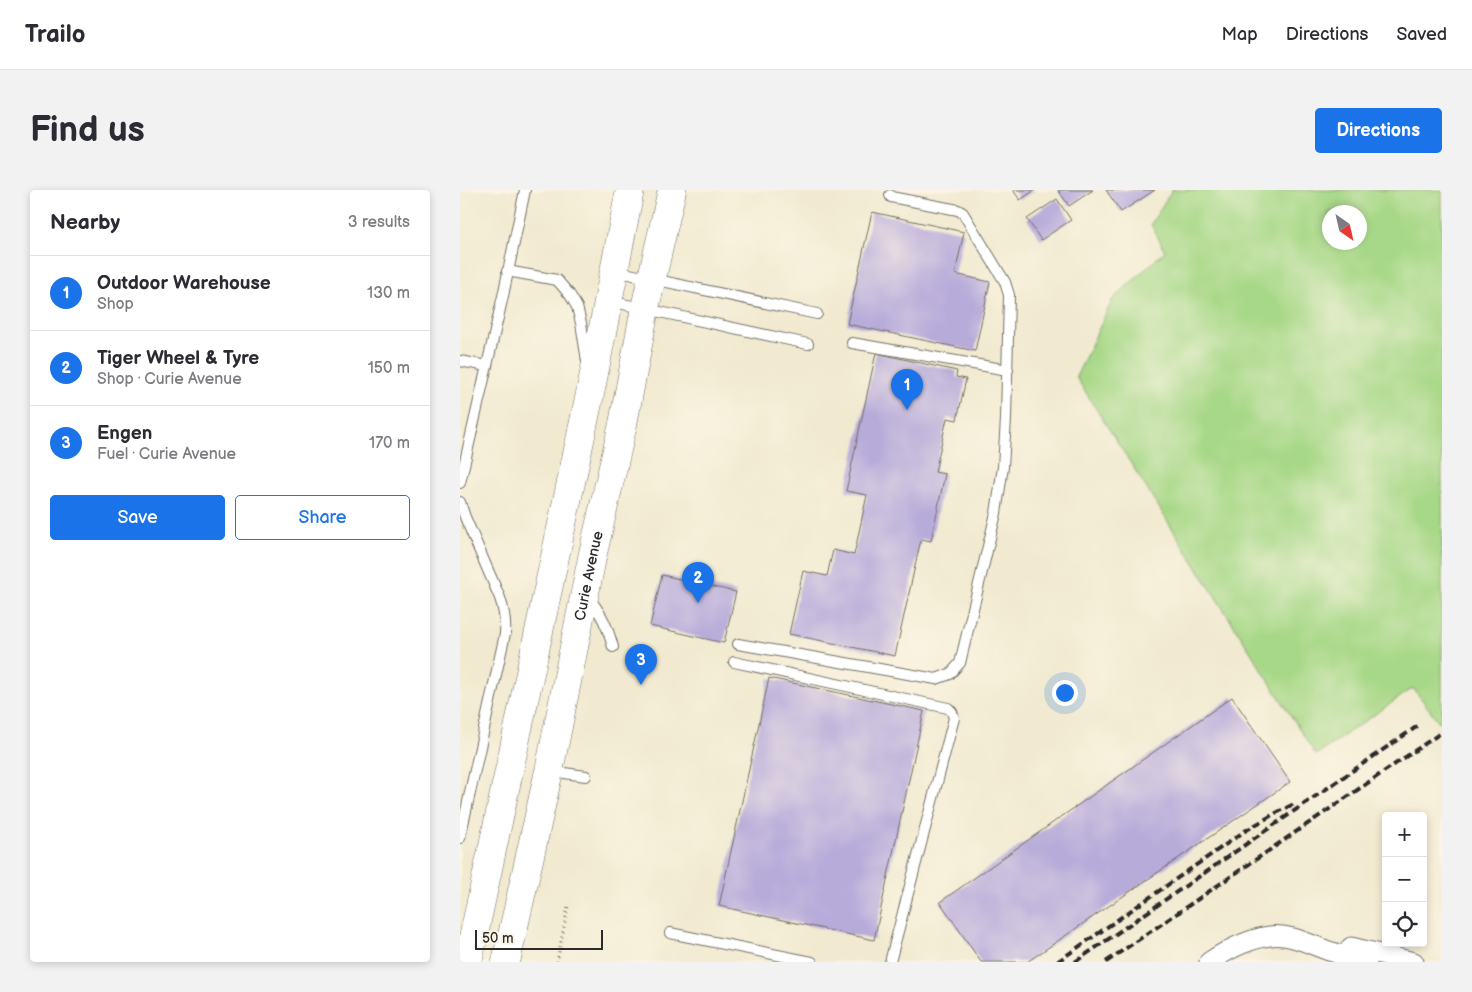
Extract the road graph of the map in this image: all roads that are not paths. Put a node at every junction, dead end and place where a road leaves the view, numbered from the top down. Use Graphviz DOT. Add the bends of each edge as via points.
graph roads {
  1 [pos="525,190"];
  2 [pos="630,190"];
  3 [pos="672,190"];
  4 [pos="890,196"];
  5 [pos="507,271"];
  6 [pos="614,271"];
  7 [pos="652,279"];
  8 [pos="608,300"];
  9 [pos="646,308"];
  10 [pos="817,314"];
  11 [pos="852,343"];
  12 [pos="808,344"];
  13 [pos="460,360"];
  14 [pos="487,366"];
  15 [pos="1008,370"];
  16 [pos="591,389"];
  17 [pos="460,483"];
  18 [pos="460,502"];
  19 [pos="462,520"];
  20 [pos="585,593"];
  21 [pos="738,644"];
  22 [pos="613,648"];
  23 [pos="734,662"];
  24 [pos="549,771"];
  25 [pos="586,776"];
  26 [pos="463,811"];
  27 [pos="460,838"];
  28 [pos="670,934"];
  29 [pos="1305,941"];
  30 [pos="468,962"];
  31 [pos="506,962"];
  32 [pos="812,962"];
  33 [pos="890,962"];
  34 [pos="1209,962"];
  35 [pos="1367,962"];
  36 [pos="1414,962"];
  1 -- 5 [label="lane"];
  2 -- 6 [label="main road"];
  3 -- 7 [label="main road, Curie Avenue"];
  4 -- 15 [label="lane" via="964,214 1008,291"];
  5 -- 14 [label="lane"];
  5 -- 16 [label="lane" via="557,280 570,295 579,314"];
  6 -- 7 [label="lane"];
  6 -- 8 [label="main road"];
  7 -- 9 [label="main road, Curie Avenue"];
  7 -- 10 [label="lane"];
  8 -- 9 [label="lane"];
  8 -- 16 [label="main road"];
  9 -- 12 [label="lane"];
  9 -- 20 [label="main road, Curie Avenue"];
  11 -- 15 [label="lane"];
  13 -- 14 [label="lane"];
  14 -- 17 [label="lane"];
  15 -- 21 [label="lane" via="1003,467 996,513 960,663 954,671 936,679"];
  16 -- 30 [label="main road"];
  18 -- 19 [label="lane"];
  19 -- 26 [label="lane" via="500,598 505,626"];
  20 -- 22 [label="lane" via="607,625"];
  20 -- 24 [label="main road, Curie Avenue"];
  23 -- 33 [label="lane" via="948,708 952,712 954,718"];
  24 -- 25 [label="lane"];
  24 -- 31 [label="main road, Curie Avenue"];
  26 -- 27 [label="lane"];
  28 -- 32 [label="lane"];
  29 -- 34 [label="street" via="1271,936 1230,949"];
  29 -- 35 [label="street"];
  29 -- 36 [label="street" via="1334,943"];
}
